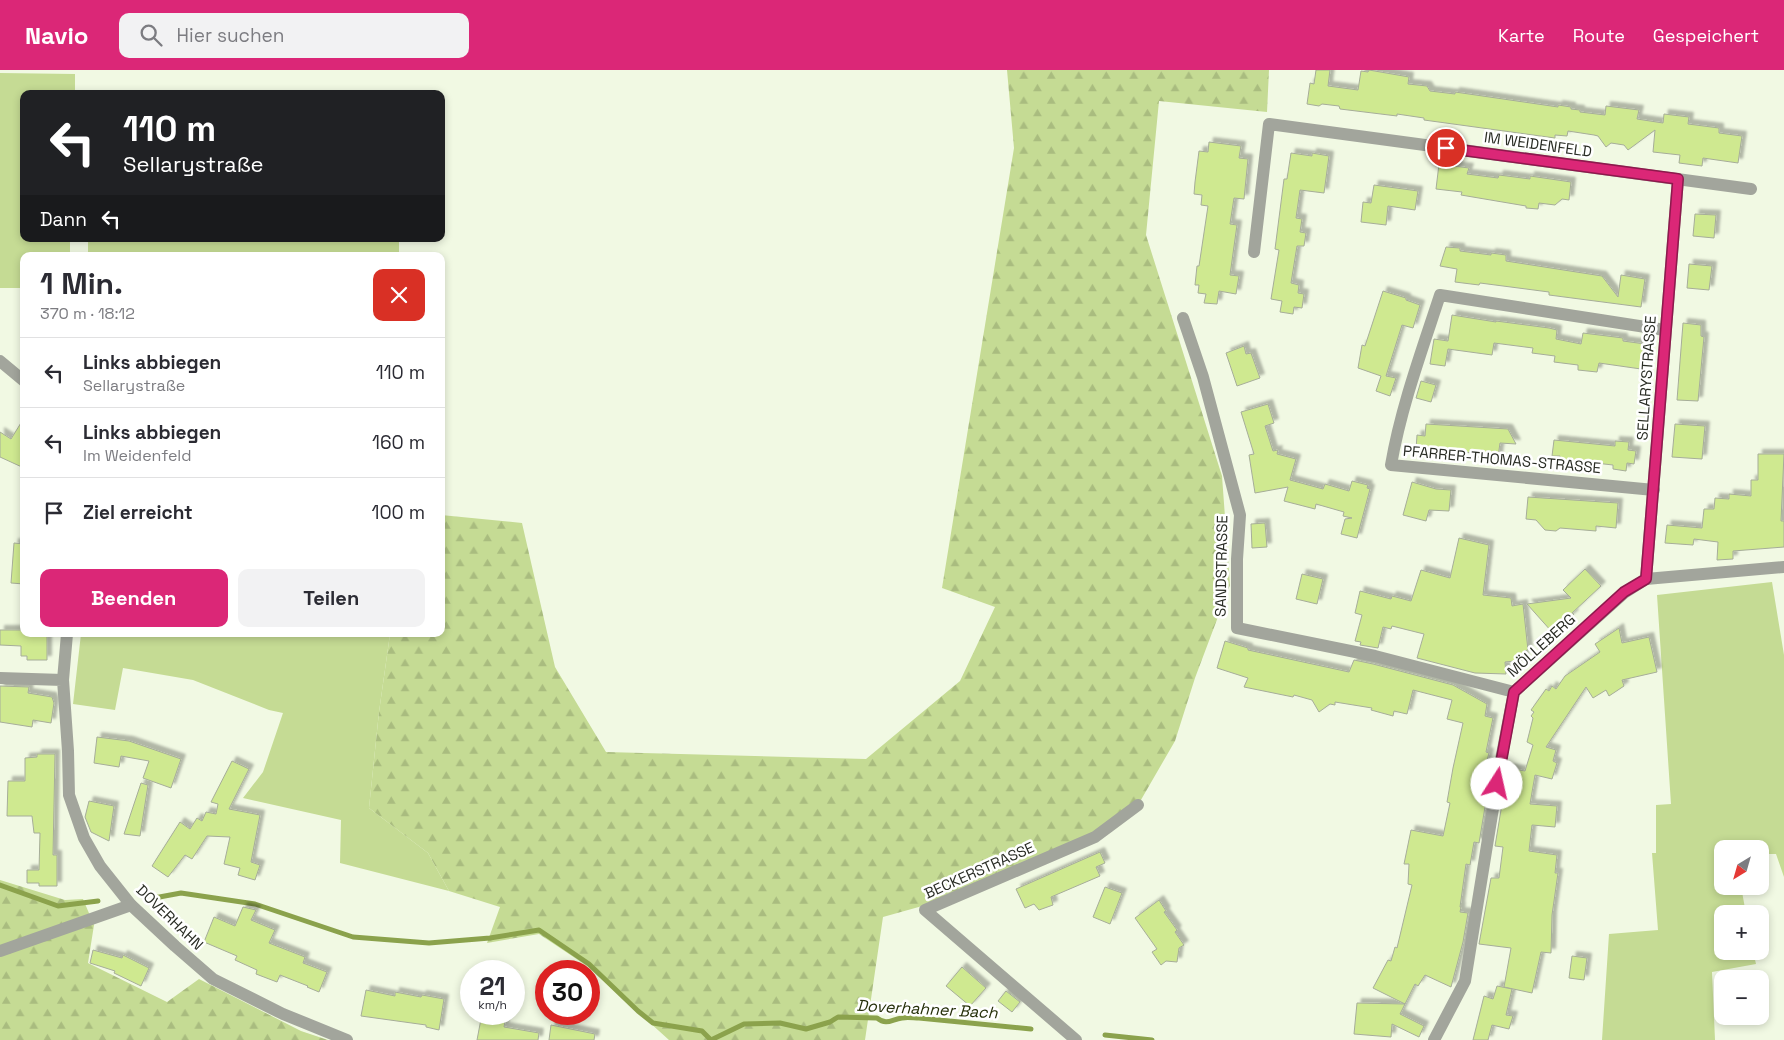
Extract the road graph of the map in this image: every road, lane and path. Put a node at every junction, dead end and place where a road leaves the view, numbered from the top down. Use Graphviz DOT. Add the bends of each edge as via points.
graph roads {
  1 [pos="1678,179"];
  2 [pos="1751,189"];
  3 [pos="1254,252"];
  4 [pos="1182,318"];
  5 [pos="1665,330"];
  6 [pos="0,361"];
  7 [pos="20,378"];
  8 [pos="1654,490"];
  9 [pos="1784,567"];
  10 [pos="1646,579"];
  11 [pos="66,637"];
  12 [pos="0,678"];
  13 [pos="63,680"];
  14 [pos="1514,692"];
  15 [pos="1138,805"];
  16 [pos="131,905"];
  17 [pos="0,951"];
  18 [pos="347,1040"];
  19 [pos="1076,1040"];
  20 [pos="1434,1040"];
  1 -- 2 [label="street, IM WEIDENFELD"];
  1 -- 3 [label="street, IM WEIDENFELD" via="1270,124"];
  1 -- 5 [label="street, SELLARYSTRASSE"];
  4 -- 14 [label="street, SANDSTRASSE" via="1203,377 1240,516 1236,628 1376,656"];
  5 -- 8 [label="street, SELLARYSTRASSE"];
  5 -- 8 [label="street, PFARRER-THOMAS-STRASSE" via="1440,295 1391,465"];
  6 -- 7 [label="street"];
  8 -- 10 [label="street, SELLARYSTRASSE"];
  9 -- 10 [label="street, MÖLLEBERG"];
  10 -- 14 [label="street, MÖLLEBERG" via="1624,592"];
  11 -- 13 [label="street, DOVERHAHN"];
  12 -- 13 [label="street"];
  13 -- 16 [label="street, DOVERHAHN" via="69,795 84,838 100,866"];
  14 -- 20 [label="street, MÖLLEBERG" via="1465,981"];
  15 -- 19 [label="street, BECKERSTRASSE" via="1095,836 925,910"];
  16 -- 17 [label="street"];
  16 -- 18 [label="street, DOVERHAHN" via="213,978 283,1014"];
}
